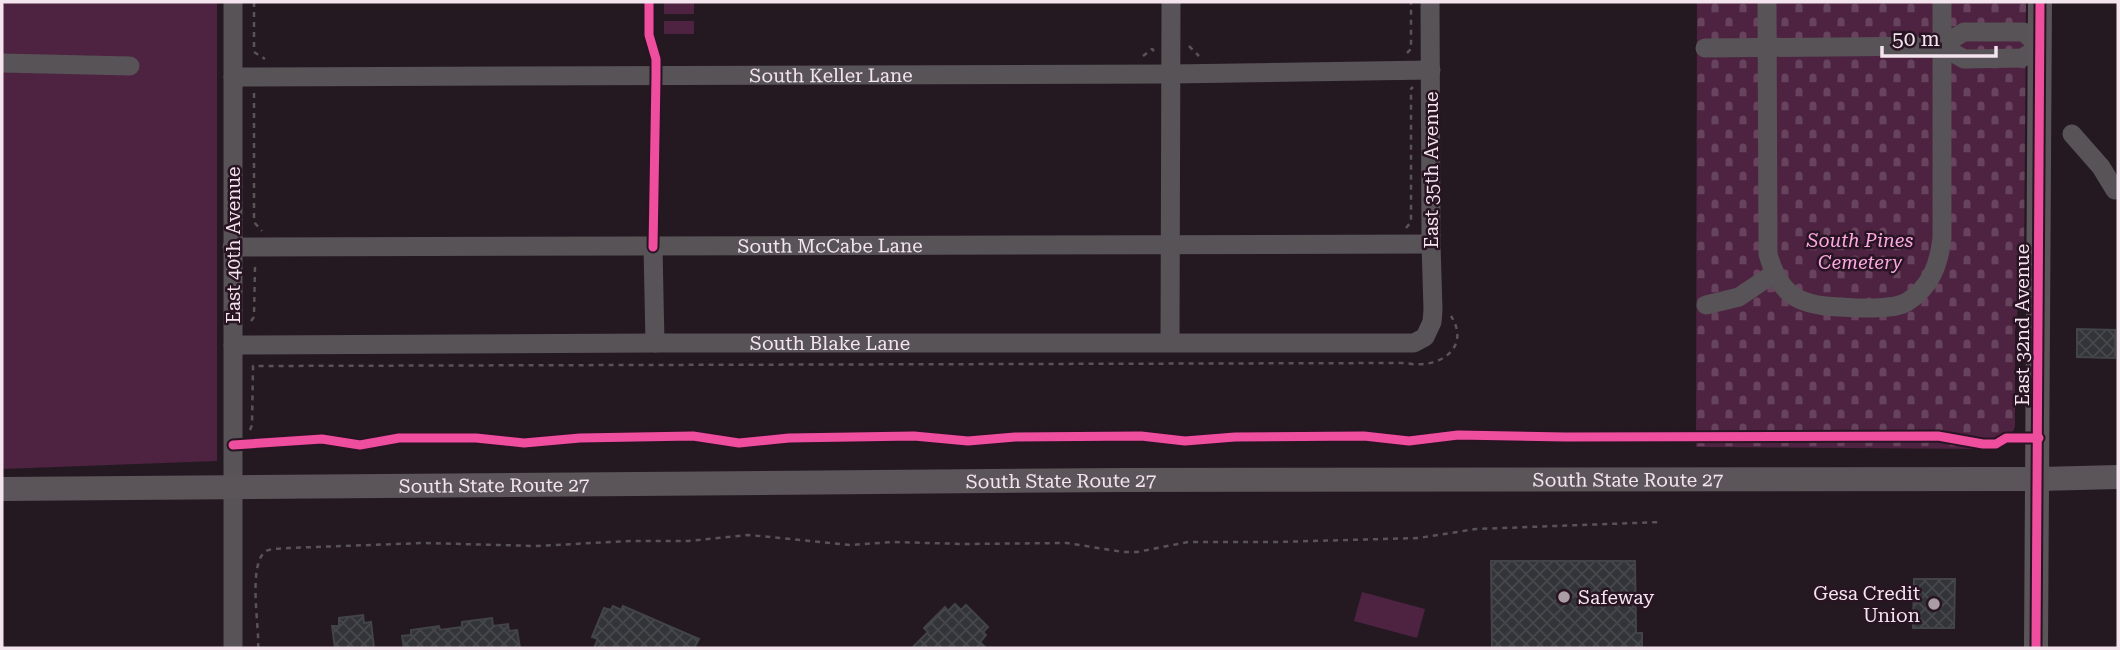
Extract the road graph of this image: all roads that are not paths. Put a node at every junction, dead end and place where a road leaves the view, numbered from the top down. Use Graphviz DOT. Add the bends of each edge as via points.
graph roads {
  1 [pos="233,2"];
  2 [pos="1171,2"];
  3 [pos="1430,2"];
  4 [pos="1767,2"];
  5 [pos="1942,2"];
  6 [pos="2040,2"];
  7 [pos="1941,46"];
  8 [pos="2040,47"];
  9 [pos="1705,48"];
  10 [pos="1767,48"];
  11 [pos="2,63"];
  12 [pos="130,66"];
  13 [pos="1431,70"];
  14 [pos="1171,74"];
  15 [pos="233,77"];
  16 [pos="2072,134"];
  17 [pos="2115,190"];
  18 [pos="1431,244"];
  19 [pos="1168,245"];
  20 [pos="653,247"];
  21 [pos="240,253"];
  22 [pos="1773,274"];
  23 [pos="1706,305"];
  24 [pos="1424,337"];
  25 [pos="655,342"];
  26 [pos="1170,342"];
  27 [pos="233,345"];
  28 [pos="2118,477"];
  29 [pos="2039,479"];
  30 [pos="233,487"];
  31 [pos="2,489"];
  32 [pos="233,648"];
  33 [pos="2036,648"];
  1 -- 15 [label="street, East 40th Avenue"];
  2 -- 14 [label="street"];
  3 -- 13 [label="street, East 35th Avenue"];
  4 -- 10 [label="street"];
  5 -- 7 [label="street"];
  6 -- 8 [label="main road, East 32nd Avenue"];
  7 -- 8 [label="street" via="1964,59 2022,58"];
  7 -- 8 [label="street" via="1964,32 2024,33"];
  7 -- 10 [label="street"];
  7 -- 22 [label="street" via="1942,238 1940,259 1928,282 1905,303 1821,307 1800,301"];
  8 -- 29 [label="main road, East 32nd Avenue"];
  9 -- 10 [label="street"];
  10 -- 22 [label="street" via="1768,254"];
  11 -- 12 [label="street"];
  13 -- 14 [label="street, South Keller Lane"];
  13 -- 18 [label="street, East 35th Avenue"];
  14 -- 15 [label="street, South Keller Lane"];
  14 -- 19 [label="street"];
  15 -- 21 [label="street, East 40th Avenue"];
  16 -- 17 [label="street"];
  18 -- 19 [label="street, South McCabe Lane"];
  18 -- 24 [label="street, East 35th Avenue" via="1433,310"];
  19 -- 20 [label="street, South McCabe Lane"];
  19 -- 26 [label="street"];
  20 -- 21 [label="street, South McCabe Lane"];
  20 -- 25 [label="street"];
  21 -- 27 [label="street, East 40th Avenue"];
  22 -- 23 [label="street" via="1739,297"];
  24 -- 26 [label="street, South Blake Lane" via="1414,343"];
  25 -- 26 [label="street, South Blake Lane"];
  25 -- 27 [label="street, South Blake Lane"];
  27 -- 30 [label="street, East 40th Avenue"];
  28 -- 29 [label="main road, South State Route 27"];
  29 -- 30 [label="main road, South State Route 27"];
  29 -- 33 [label="main road, East 32nd Avenue"];
  30 -- 31 [label="main road, South State Route 27"];
  30 -- 32 [label="street, East 40th Avenue"];
}
